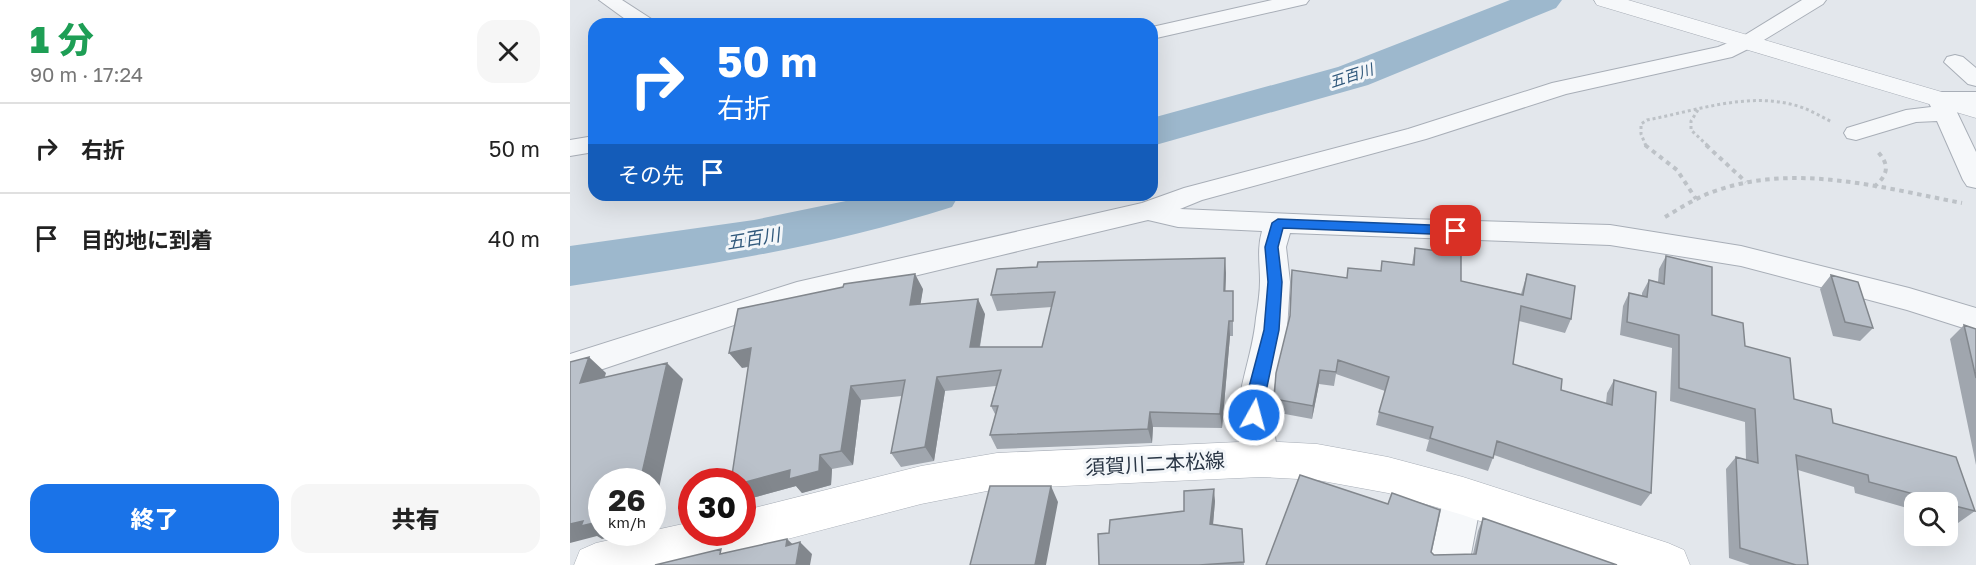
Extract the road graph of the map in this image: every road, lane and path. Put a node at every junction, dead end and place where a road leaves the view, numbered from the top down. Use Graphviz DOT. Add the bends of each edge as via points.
graph roads {
  1 [pos="609,0"];
  2 [pos="1299,0"];
  3 [pos="1605,0"];
  4 [pos="1816,0"];
  5 [pos="637,18"];
  6 [pos="1158,32"];
  7 [pos="1741,40"];
  8 [pos="1955,62"];
  9 [pos="1976,79"];
  10 [pos="1976,99"];
  11 [pos="1942,106"];
  12 [pos="1698,110"];
  13 [pos="1976,110"];
  14 [pos="1856,133"];
  15 [pos="588,145"];
  16 [pos="570,148"];
  17 [pos="1976,180"];
  18 [pos="1747,182"];
  19 [pos="1874,187"];
  20 [pos="1696,199"];
  21 [pos="1965,204"];
  22 [pos="1148,211"];
  23 [pos="1278,223"];
  24 [pos="1610,235"];
  25 [pos="1976,320"];
  26 [pos="570,367"];
  27 [pos="1261,459"];
  28 [pos="1463,496"];
  29 [pos="756,528"];
  30 [pos="680,546"];
  31 [pos="596,565"];
  32 [pos="1449,565"];
  33 [pos="1668,565"];
  1 -- 5 [label="street"];
  2 -- 6 [label="street"];
  3 -- 7 [label="street"];
  4 -- 7 [label="street"];
  7 -- 11 [label="street"];
  7 -- 22 [label="street" via="1724,52 1560,88 1417,134 1193,194"];
  8 -- 9 [label="street"];
  10 -- 11 [label="street"];
  11 -- 13 [label="street"];
  11 -- 14 [label="street"];
  11 -- 17 [label="street"];
  12 -- 14 [label="path" via="1725,102 1765,100 1795,105"];
  12 -- 18 [label="path" via="1691,130"];
  12 -- 20 [label="path" via="1647,120 1640,130 1646,148 1679,172"];
  14 -- 19 [label="path" via="1887,161 1885,178"];
  15 -- 16 [label="street"];
  18 -- 19 [label="path" via="1801,178"];
  18 -- 20 [label="path"];
  19 -- 21 [label="path"];
  20 -- 24 [label="path" via="1663,218"];
  22 -- 23 [label="street" via="1178,218"];
  22 -- 26 [label="street" via="797,293"];
  23 -- 24 [label="street"];
  23 -- 27 [label="street" via="1272,247 1275,282 1271,330 1254,415"];
  24 -- 25 [label="street" via="1741,256"];
  27 -- 28 [label="main road, 須賀川二本松線" via="1317,462 1388,475"];
  27 -- 29 [label="main road, 須賀川二本松線" via="997,471 921,485"];
  28 -- 32 [label="street"];
  28 -- 33 [label="main road, 須賀川二本松線"];
  30 -- 31 [label="main road, 須賀川二本松線"];
}
